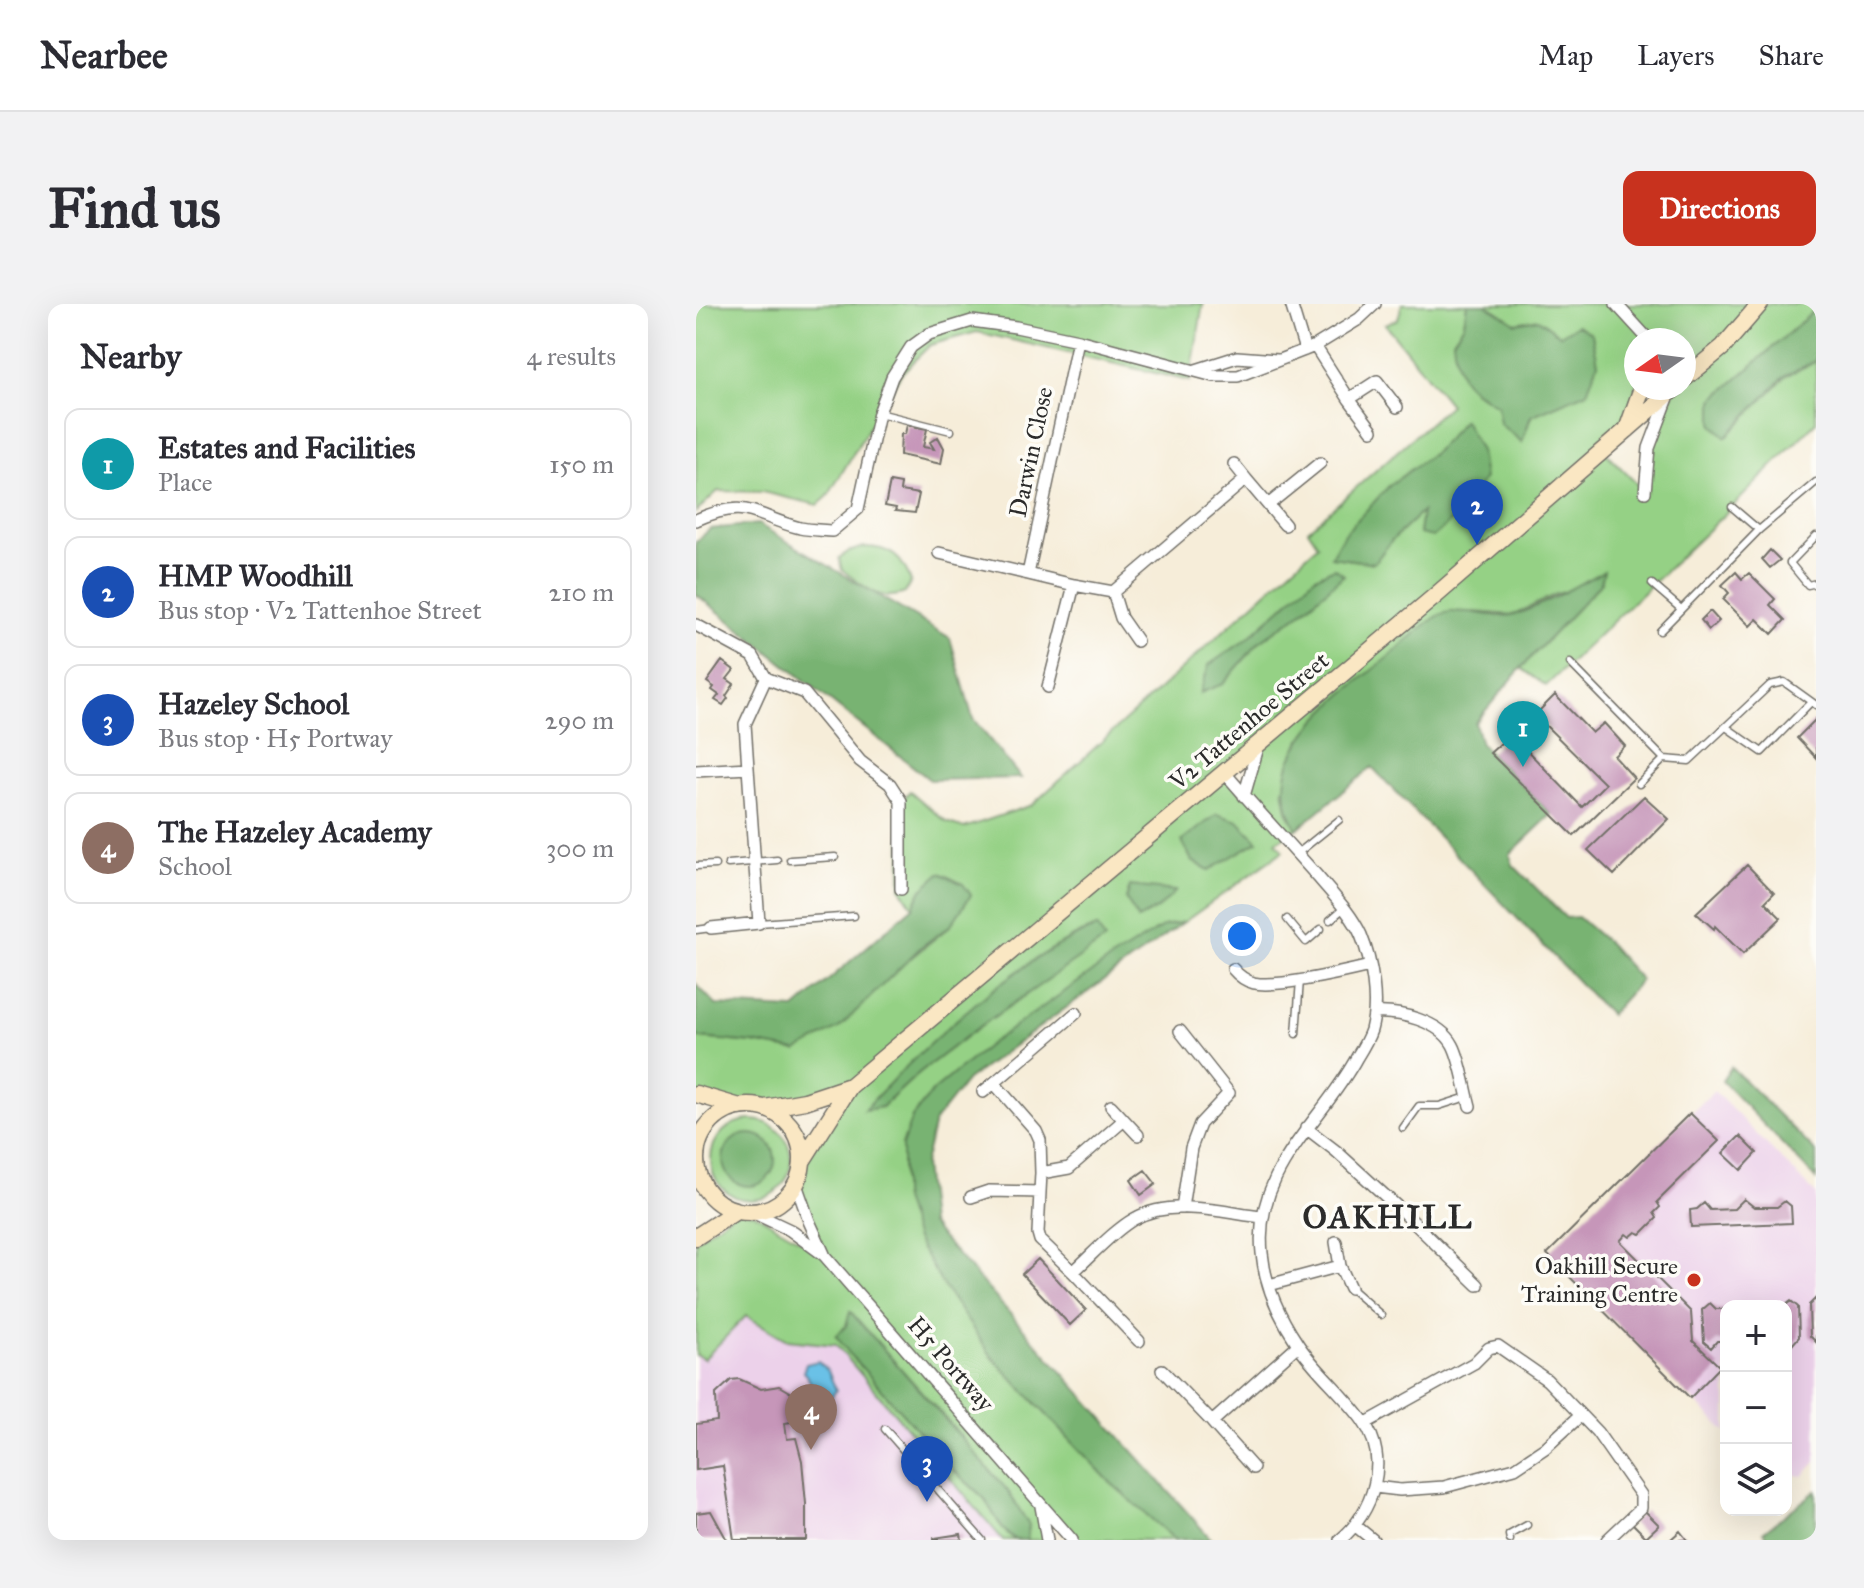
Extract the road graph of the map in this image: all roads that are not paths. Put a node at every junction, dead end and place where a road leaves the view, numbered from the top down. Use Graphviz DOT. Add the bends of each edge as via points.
graph roads {
  1 [pos="1291,304"];
  2 [pos="1375,304"];
  3 [pos="1616,304"];
  4 [pos="1760,304"];
  5 [pos="1638,328"];
  6 [pos="1078,340"];
  7 [pos="1310,348"];
  8 [pos="1278,360"];
  9 [pos="1696,369"];
  10 [pos="1196,370"];
  11 [pos="1349,399"];
  12 [pos="1638,400"];
  13 [pos="1661,400"];
  14 [pos="1671,400"];
  15 [pos="1397,407"];
  16 [pos="879,413"];
  17 [pos="1372,430"];
  18 [pos="951,431"];
  19 [pos="1626,432"];
  20 [pos="1320,463"];
  21 [pos="1234,464"];
  22 [pos="1246,479"];
  23 [pos="1816,482"];
  24 [pos="1645,492"];
  25 [pos="1268,505"];
  26 [pos="1732,507"];
  27 [pos="696,520"];
  28 [pos="1285,525"];
  29 [pos="1759,530"];
  30 [pos="1816,536"];
  31 [pos="939,553"];
  32 [pos="1028,574"];
  33 [pos="1816,583"];
  34 [pos="1652,584"];
  35 [pos="1074,585"];
  36 [pos="1113,592"];
  37 [pos="1681,609"];
  38 [pos="696,625"];
  39 [pos="1660,631"];
  40 [pos="1137,641"];
  41 [pos="1570,663"];
  42 [pos="766,678"];
  43 [pos="1048,687"];
  44 [pos="1813,704"];
  45 [pos="1726,727"];
  46 [pos="1259,744"];
  47 [pos="1664,759"];
  48 [pos="748,768"];
  49 [pos="696,771"];
  50 [pos="1225,773"];
  51 [pos="1639,784"];
  52 [pos="1244,796"];
  53 [pos="1339,820"];
  54 [pos="1298,853"];
  55 [pos="835,857"];
  56 [pos="777,860"];
  57 [pos="790,860"];
  58 [pos="755,862"];
  59 [pos="728,864"];
  60 [pos="715,865"];
  61 [pos="696,866"];
  62 [pos="901,889"];
  63 [pos="1344,908"];
  64 [pos="854,916"];
  65 [pos="1287,919"];
  66 [pos="1330,920"];
  67 [pos="759,923"];
  68 [pos="711,928"];
  69 [pos="1321,929"];
  70 [pos="696,930"];
  71 [pos="1370,966"];
  72 [pos="1233,969"];
  73 [pos="1300,980"];
  74 [pos="1076,1013"];
  75 [pos="1374,1013"];
  76 [pos="1180,1031"];
  77 [pos="1296,1034"];
  78 [pos="994,1083"];
  79 [pos="850,1086"];
  80 [pos="983,1092"];
  81 [pos="696,1094"];
  82 [pos="1468,1101"];
  83 [pos="1111,1106"];
  84 [pos="740,1107"];
  85 [pos="765,1108"];
  86 [pos="1124,1120"];
  87 [pos="1306,1128"];
  88 [pos="1403,1128"];
  89 [pos="1138,1135"];
  90 [pos="803,1160"];
  91 [pos="1041,1173"];
  92 [pos="697,1177"];
  93 [pos="796,1184"];
  94 [pos="1040,1192"];
  95 [pos="971,1197"];
  96 [pos="1182,1208"];
  97 [pos="736,1211"];
  98 [pos="754,1213"];
  99 [pos="1261,1217"];
  100 [pos="696,1237"];
  101 [pos="1336,1242"];
  102 [pos="827,1258"];
  103 [pos="1340,1266"];
  104 [pos="1073,1272"];
  105 [pos="1269,1285"];
  106 [pos="1478,1285"];
  107 [pos="1350,1288"];
  108 [pos="1381,1315"];
  109 [pos="1139,1341"];
  110 [pos="1298,1345"];
  111 [pos="1162,1370"];
  112 [pos="1580,1416"];
  113 [pos="1212,1422"];
  114 [pos="1366,1423"];
  115 [pos="885,1429"];
  116 [pos="1253,1468"];
  117 [pos="1375,1487"];
  118 [pos="1041,1506"];
  119 [pos="1527,1525"];
  120 [pos="1357,1527"];
  121 [pos="982,1540"];
  122 [pos="1047,1540"];
  123 [pos="1072,1540"];
  124 [pos="1340,1540"];
  125 [pos="1373,1540"];
  126 [pos="1510,1540"];
  127 [pos="1607,1540"];
  1 -- 7 [label="street"];
  2 -- 7 [label="street"];
  3 -- 5 [label="street"];
  4 -- 9 [label="street, V2 Tattenhoe Street"];
  6 -- 10 [label="street"];
  6 -- 16 [label="street" via="972,321 929,334 911,347 892,377"];
  6 -- 32 [label="street, Darwin Close"];
  7 -- 8 [label="street"];
  7 -- 11 [label="street"];
  8 -- 10 [label="street" via="1237,357"];
  8 -- 10 [label="street" via="1238,376"];
  11 -- 15 [label="street" via="1377,381"];
  11 -- 17 [label="street"];
  12 -- 19 [label="street"];
  13 -- 19 [label="street, V2 Tattenhoe Street"];
  14 -- 24 [label="street" via="1649,448"];
  16 -- 18 [label="lane"];
  16 -- 27 [label="street" via="858,509 832,531 800,528 755,510 720,509"];
  19 -- 46 [label="street, V2 Tattenhoe Street"];
  20 -- 25 [label="street"];
  21 -- 22 [label="street"];
  22 -- 25 [label="street"];
  22 -- 36 [label="street"];
  23 -- 29 [label="lane"];
  25 -- 28 [label="street"];
  26 -- 29 [label="lane"];
  29 -- 37 [label="lane"];
  30 -- 33 [label="lane" via="1790,563 1808,585"];
  31 -- 32 [label="street"];
  32 -- 35 [label="street"];
  34 -- 37 [label="lane"];
  35 -- 36 [label="street"];
  35 -- 43 [label="street"];
  36 -- 40 [label="street" via="1121,618"];
  37 -- 39 [label="lane"];
  38 -- 42 [label="street" via="753,656"];
  41 -- 47 [label="lane"];
  42 -- 48 [label="street" via="745,724"];
  42 -- 62 [label="street" via="804,693 901,801"];
  44 -- 45 [label="lane" via="1784,682 1770,685"];
  44 -- 45 [label="lane" via="1762,752"];
  45 -- 47 [label="lane" via="1689,761"];
  46 -- 50 [label="street, V2 Tattenhoe Street"];
  46 -- 52 [label="street"];
  47 -- 51 [label="lane"];
  48 -- 49 [label="street"];
  48 -- 58 [label="street"];
  50 -- 52 [label="street"];
  50 -- 79 [label="street, V2 Tattenhoe Street"];
  52 -- 54 [label="street"];
  53 -- 54 [label="lane"];
  54 -- 63 [label="street"];
  55 -- 57 [label="lane"];
  56 -- 58 [label="lane"];
  58 -- 59 [label="lane"];
  58 -- 67 [label="street"];
  60 -- 61 [label="lane"];
  63 -- 66 [label="lane"];
  63 -- 71 [label="street" via="1361,935"];
  64 -- 67 [label="lane"];
  65 -- 69 [label="lane" via="1306,942"];
  67 -- 68 [label="street"];
  68 -- 70 [label="lane"];
  71 -- 73 [label="street"];
  71 -- 75 [label="street"];
  72 -- 73 [label="street" via="1255,983"];
  73 -- 77 [label="lane"];
  74 -- 78 [label="street"];
  75 -- 82 [label="street" via="1400,1015 1440,1031 1453,1045"];
  75 -- 87 [label="street" via="1371,1032 1348,1074"];
  76 -- 96 [label="street" via="1229,1093 1200,1124"];
  78 -- 80 [label="street"];
  78 -- 91 [label="street" via="1036,1131"];
  79 -- 85 [label="street, V2 Tattenhoe Street"];
  79 -- 90 [label="street, V2 Tattenhoe Street"];
  81 -- 84 [label="street"];
  82 -- 88 [label="lane" via="1419,1106"];
  83 -- 86 [label="street"];
  84 -- 85 [label="street"];
  84 -- 92 [label="street" via="710,1123 700,1139"];
  85 -- 90 [label="street" via="792,1128"];
  86 -- 89 [label="street"];
  86 -- 91 [label="street" via="1069,1168"];
  87 -- 99 [label="street" via="1284,1158"];
  87 -- 106 [label="street"];
  90 -- 93 [label="street"];
  91 -- 94 [label="street"];
  92 -- 97 [label="street" via="712,1198"];
  93 -- 98 [label="street" via="786,1198"];
  93 -- 102 [label="street, H5 Portway"];
  94 -- 95 [label="street" via="989,1191"];
  94 -- 104 [label="street" via="1040,1240"];
  96 -- 99 [label="street"];
  96 -- 104 [label="street" via="1133,1219"];
  97 -- 98 [label="street"];
  97 -- 100 [label="street"];
  98 -- 102 [label="street, H5 Portway" via="790,1230"];
  99 -- 105 [label="street"];
  101 -- 103 [label="street"];
  102 -- 118 [label="street, H5 Portway"];
  103 -- 105 [label="street"];
  103 -- 107 [label="street"];
  104 -- 109 [label="street"];
  105 -- 110 [label="street"];
  107 -- 108 [label="lane"];
  110 -- 113 [label="street"];
  110 -- 114 [label="street"];
  111 -- 113 [label="street"];
  112 -- 114 [label="street" via="1547,1380 1498,1346"];
  112 -- 117 [label="street" via="1515,1468 1444,1487"];
  112 -- 127 [label="street" via="1641,1495 1641,1508"];
  113 -- 116 [label="street"];
  114 -- 117 [label="street" via="1374,1445"];
  115 -- 121 [label="lane"];
  117 -- 120 [label="street"];
  118 -- 122 [label="street"];
  118 -- 123 [label="street, H5 Portway"];
  119 -- 126 [label="lane" via="1509,1535"];
  120 -- 124 [label="street"];
  120 -- 125 [label="street"];
}
